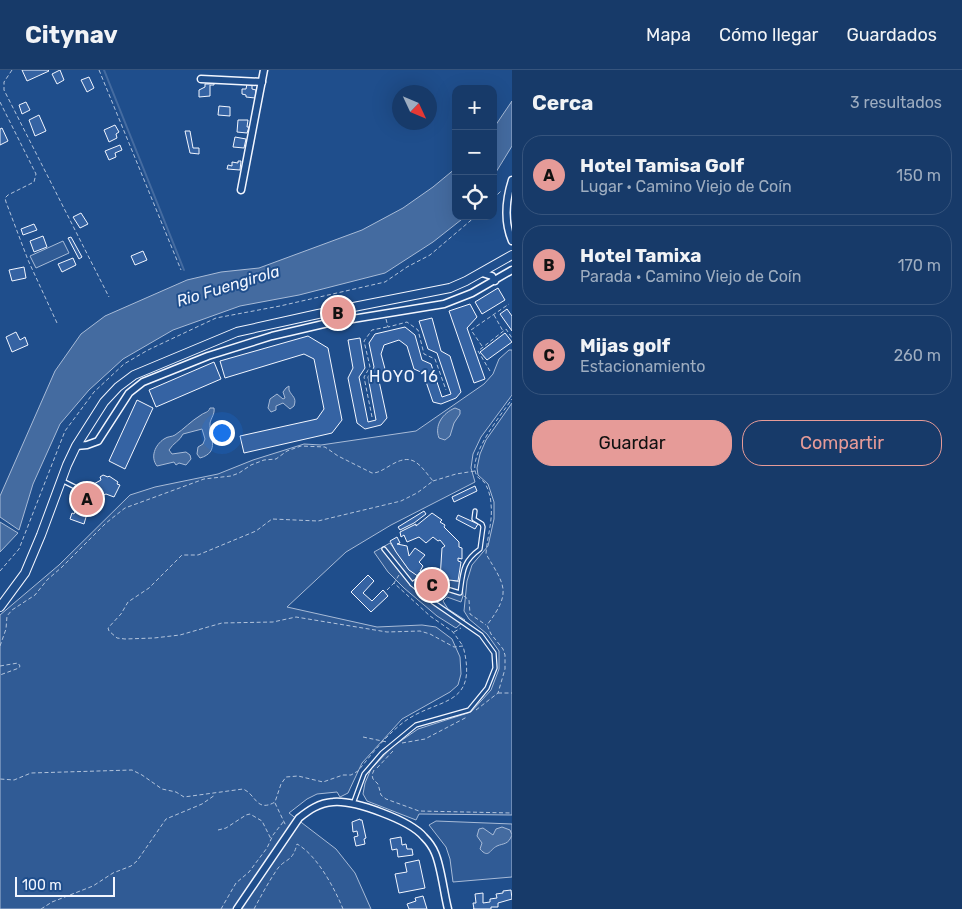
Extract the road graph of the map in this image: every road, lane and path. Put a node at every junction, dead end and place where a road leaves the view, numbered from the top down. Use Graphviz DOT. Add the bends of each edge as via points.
graph roads {
  1 [pos="12,70"];
  2 [pos="99,70"];
  3 [pos="264,70"];
  4 [pos="201,79"];
  5 [pos="262,82"];
  6 [pos="0,102"];
  7 [pos="512,180"];
  8 [pos="241,190"];
  9 [pos="512,241"];
  10 [pos="512,254"];
  11 [pos="494,266"];
  12 [pos="181,270"];
  13 [pos="512,270"];
  14 [pos="482,273"];
  15 [pos="493,279"];
  16 [pos="109,297"];
  17 [pos="509,304"];
  18 [pos="333,311"];
  19 [pos="318,314"];
  20 [pos="385,314"];
  21 [pos="493,314"];
  22 [pos="327,321"];
  23 [pos="57,324"];
  24 [pos="388,326"];
  25 [pos="503,332"];
  26 [pos="512,338"];
  27 [pos="482,347"];
  28 [pos="490,371"];
  29 [pos="446,390"];
  30 [pos="512,399"];
  31 [pos="372,417"];
  32 [pos="76,446"];
  33 [pos="475,471"];
  34 [pos="61,480"];
  35 [pos="433,482"];
  36 [pos="77,488"];
  37 [pos="475,511"];
  38 [pos="384,549"];
  39 [pos="401,573"];
  40 [pos="394,583"];
  41 [pos="412,584"];
  42 [pos="387,590"];
  43 [pos="498,594"];
  44 [pos="503,595"];
  45 [pos="463,596"];
  46 [pos="0,607"];
  47 [pos="466,625"];
  48 [pos="487,625"];
  49 [pos="453,632"];
  50 [pos="0,646"];
  51 [pos="463,646"];
  52 [pos="0,666"];
  53 [pos="0,675"];
  54 [pos="498,693"];
  55 [pos="512,693"];
  56 [pos="473,713"];
  57 [pos="466,717"];
  58 [pos="363,737"];
  59 [pos="385,740"];
  60 [pos="400,744"];
  61 [pos="394,750"];
  62 [pos="0,779"];
  63 [pos="216,794"];
  64 [pos="275,802"];
  65 [pos="353,804"];
  66 [pos="512,814"];
  67 [pos="284,821"];
  68 [pos="218,830"];
  69 [pos="288,832"];
  70 [pos="271,840"];
  71 [pos="297,844"];
  72 [pos="41,909"];
  73 [pos="221,909"];
  74 [pos="237,909"];
  75 [pos="254,909"];
  76 [pos="343,909"];
  77 [pos="448,909"];
  1 -- 16 [label="path" via="4,82 4,90"];
  2 -- 12 [label="path"];
  3 -- 5 [label="street"];
  4 -- 5 [label="street"];
  5 -- 8 [label="street"];
  6 -- 23 [label="path" via="36,174 34,182 8,195 6,202"];
  7 -- 9 [label="street" via="506,211"];
  10 -- 11 [label="street"];
  11 -- 14 [label="street"];
  11 -- 15 [label="street"];
  13 -- 15 [label="street"];
  14 -- 15 [label="street"];
  14 -- 18 [label="street" via="433,293"];
  15 -- 20 [label="street" via="472,293 444,304"];
  17 -- 21 [label="path"];
  18 -- 19 [label="street"];
  18 -- 22 [label="street"];
  19 -- 22 [label="street"];
  19 -- 32 [label="street" via="237,332 134,375 104,402"];
  20 -- 22 [label="street"];
  20 -- 24 [label="path"];
  21 -- 25 [label="path"];
  21 -- 27 [label="path" via="471,330"];
  22 -- 32 [label="street" via="208,356 143,382 129,393 98,440"];
  24 -- 29 [label="path" via="408,322 418,330 424,354 435,359"];
  24 -- 31 [label="path" via="372,330 364,341 370,367 364,377"];
  25 -- 26 [label="path" via="506,329"];
  25 -- 27 [label="path"];
  27 -- 28 [label="path" via="478,351"];
  30 -- 33 [label="path" via="484,439"];
  32 -- 34 [label="street"];
  33 -- 35 [label="path"];
  33 -- 44 [label="path" via="486,484 491,502 492,519 486,554 504,585"];
  34 -- 36 [label="lane"];
  34 -- 46 [label="street" via="25,573"];
  35 -- 50 [label="path" via="415,462 408,459 372,473 325,447 301,446 231,476 204,479 166,492 119,512 35,595 12,610 7,616"];
  35 -- 51 [label="path" via="401,501 318,521 272,519 256,531 198,555 182,555 149,588 128,602 108,628 117,638 134,639 180,635 222,623 273,622 296,617 387,632 420,631 454,647"];
  37 -- 41 [label="lane" via="474,519 483,527 480,549 464,565 460,593 418,580"];
  38 -- 39 [label="lane"];
  39 -- 40 [label="path"];
  39 -- 41 [label="lane"];
  40 -- 42 [label="path"];
  40 -- 49 [label="path"];
  41 -- 47 [label="lane"];
  43 -- 44 [label="path"];
  44 -- 48 [label="path"];
  45 -- 48 [label="path" via="470,600 470,614"];
  47 -- 49 [label="path"];
  47 -- 65 [label="lane" via="481,635 494,653 494,668 487,688 469,710 416,725 397,740 364,774"];
  48 -- 54 [label="path" via="505,655 505,670"];
  49 -- 51 [label="path"];
  51 -- 59 [label="path" via="466,677 462,689 448,702 401,724"];
  52 -- 53 [label="path" via="18,663 20,666"];
  54 -- 55 [label="path"];
  54 -- 56 [label="path"];
  57 -- 60 [label="path" via="424,739"];
  58 -- 59 [label="path"];
  59 -- 64 [label="path" via="351,775 323,782 298,776 286,777"];
  61 -- 66 [label="path" via="372,775 386,799 419,811"];
  62 -- 63 [label="path" via="14,780 31,773 132,770 162,789 184,797"];
  63 -- 64 [label="path" via="243,789 259,804"];
  63 -- 72 [label="path" via="202,804 166,819 131,866"];
  64 -- 67 [label="path"];
  65 -- 69 [label="street" via="334,801 321,804 298,818"];
  65 -- 77 [label="street" via="374,809 424,836 435,853"];
  67 -- 69 [label="path"];
  67 -- 70 [label="path"];
  68 -- 70 [label="path" via="250,814 262,822"];
  69 -- 71 [label="path"];
  69 -- 74 [label="street"];
  70 -- 73 [label="path" via="249,872 236,883"];
  71 -- 75 [label="path" via="294,854 276,870"];
  71 -- 76 [label="path" via="317,863"];
}
